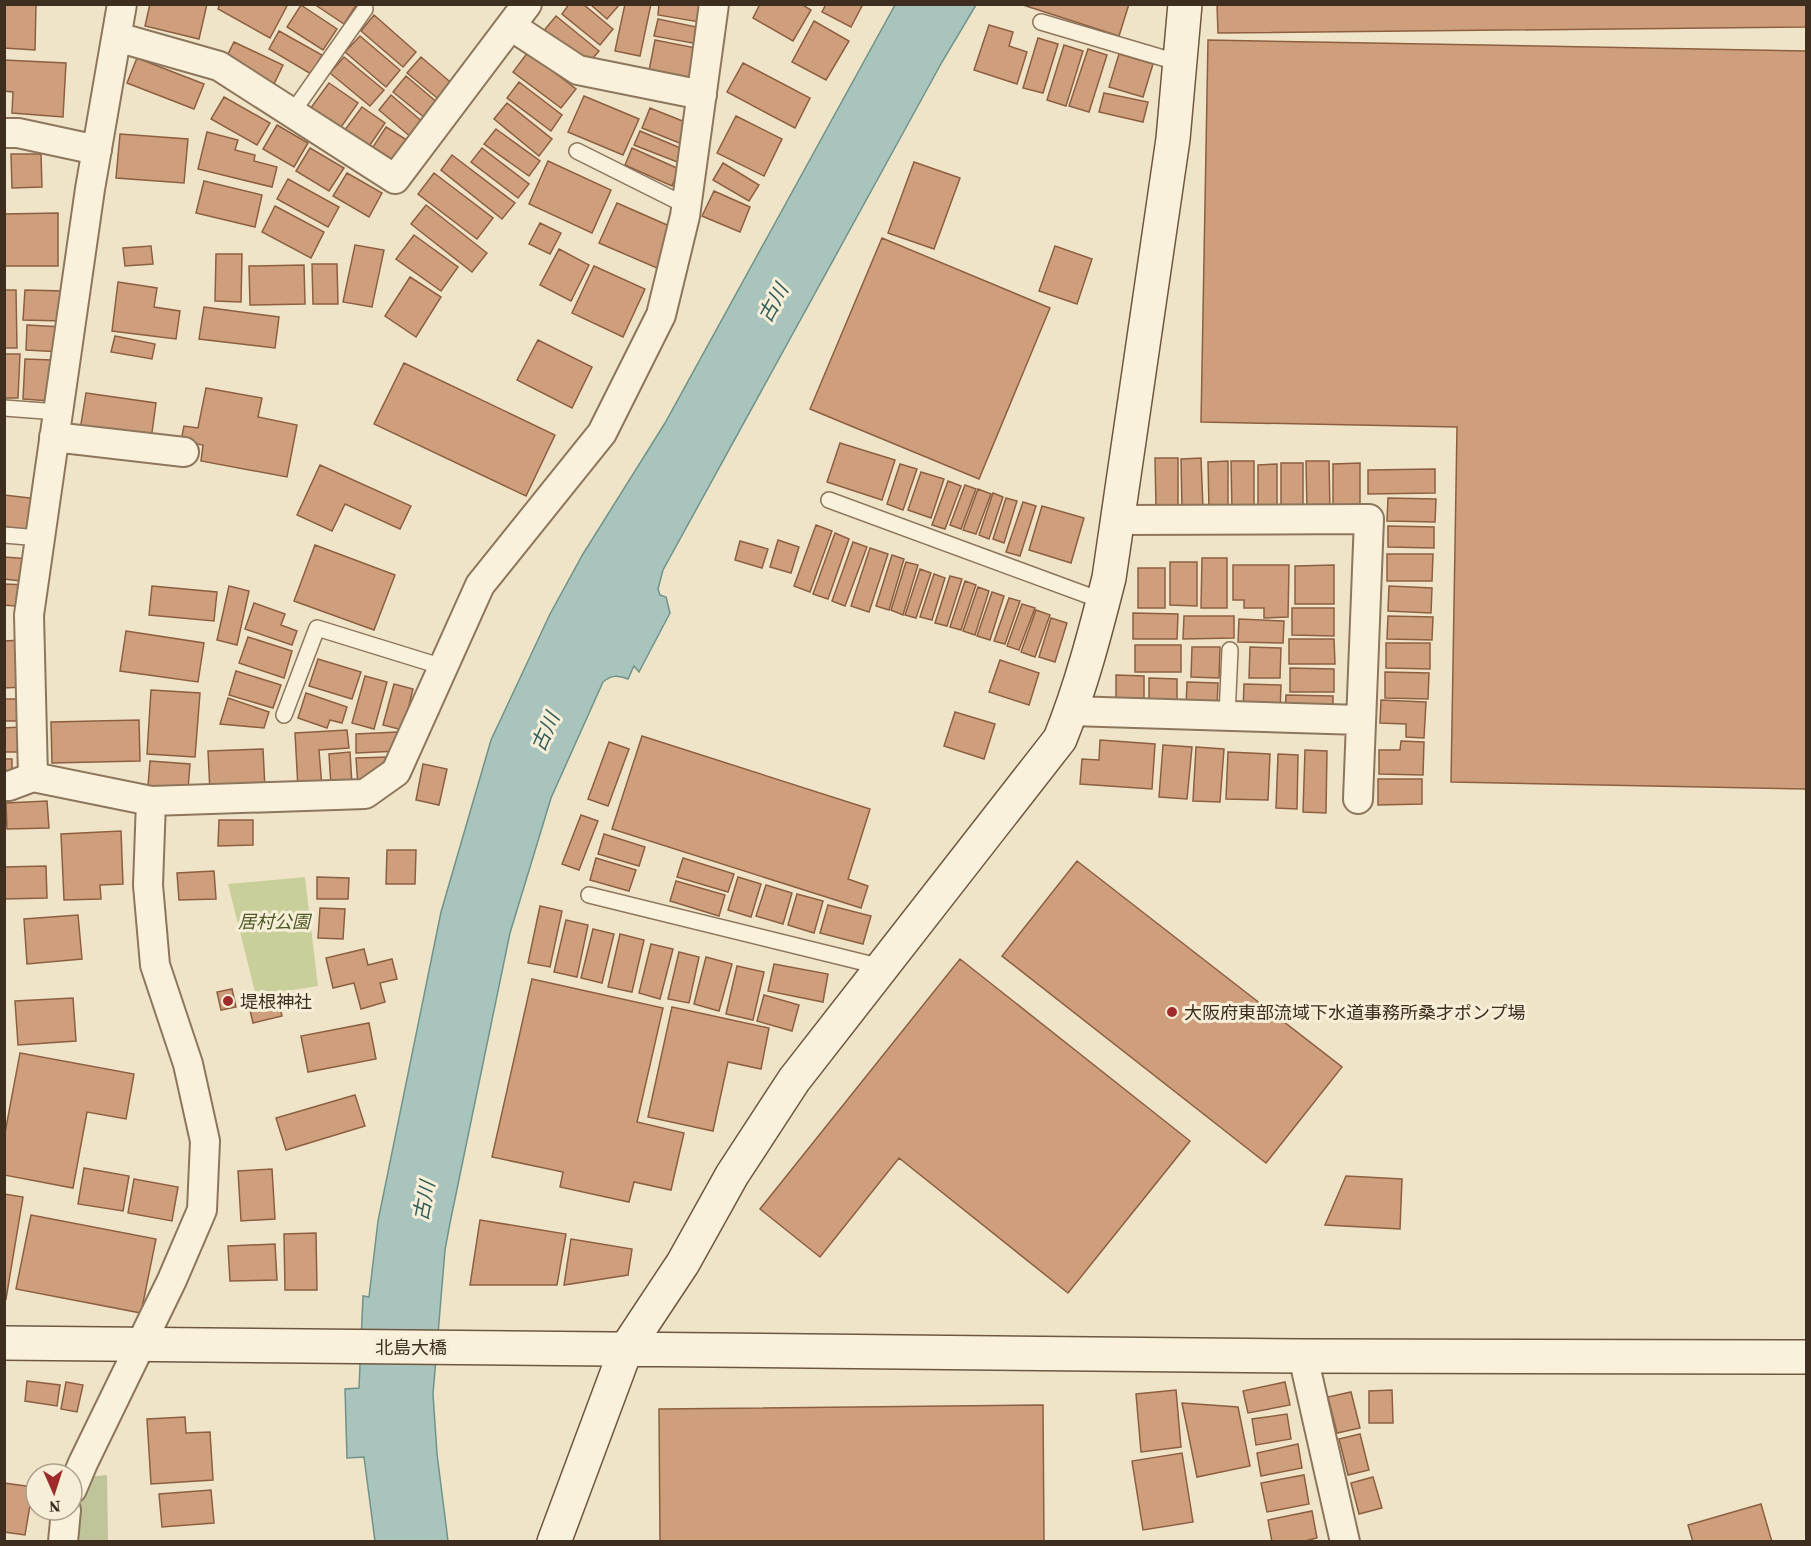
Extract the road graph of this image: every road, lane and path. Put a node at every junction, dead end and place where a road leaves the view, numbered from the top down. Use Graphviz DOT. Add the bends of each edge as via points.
graph roads {
  1 [pos="122,4"];
  2 [pos="714,4"];
  3 [pos="1185,4"];
  4 [pos="365,9"];
  5 [pos="519,15"];
  6 [pos="1041,22"];
  7 [pos="117,37"];
  8 [pos="1180,63"];
  9 [pos="702,95"];
  10 [pos="292,113"];
  11 [pos="4,133"];
  12 [pos="97,150"];
  13 [pos="577,151"];
  14 [pos="687,206"];
  15 [pos="4,408"];
  16 [pos="56,425"];
  17 [pos="184,452"];
  18 [pos="829,500"];
  19 [pos="1118,520"];
  20 [pos="4,535"];
  21 [pos="40,538"];
  22 [pos="1103,601"];
  23 [pos="17,614"];
  24 [pos="1230,650"];
  25 [pos="443,667"];
  26 [pos="1071,711"];
  27 [pos="284,715"];
  28 [pos="1227,716"];
  29 [pos="1361,720"];
  30 [pos="33,777"];
  31 [pos="4,786"];
  32 [pos="1358,799"];
  33 [pos="151,801"];
  34 [pos="589,895"];
  35 [pos="882,967"];
  36 [pos="4,1343"];
  37 [pos="141,1345"];
  38 [pos="626,1348"];
  39 [pos="1304,1356"];
  40 [pos="1806,1357"];
  41 [pos="83,1462"];
  42 [pos="65,1522"];
  43 [pos="63,1542"];
  44 [pos="554,1542"];
  45 [pos="1345,1542"];
  1 -- 7 [label="street"];
  2 -- 9 [label="street"];
  3 -- 8 [label="street"];
  4 -- 10 [label="lane"];
  5 -- 9 [label="street" via="578,70"];
  5 -- 10 [label="street" via="395,179"];
  6 -- 8 [label="lane"];
  7 -- 10 [label="street" via="219,66"];
  7 -- 12 [label="street"];
  8 -- 19 [label="street" via="1173,139"];
  9 -- 14 [label="street"];
  11 -- 12 [label="street"];
  12 -- 16 [label="street"];
  13 -- 14 [label="lane"];
  14 -- 25 [label="street" via="662,315 602,433 480,585"];
  15 -- 16 [label="lane"];
  16 -- 17 [label="street"];
  16 -- 21 [label="street"];
  18 -- 22 [label="lane"];
  19 -- 22 [label="street"];
  19 -- 29 [label="street" via="1369,519"];
  20 -- 21 [label="lane"];
  21 -- 23 [label="street"];
  22 -- 26 [label="street"];
  23 -- 30 [label="street"];
  24 -- 28 [label="lane"];
  25 -- 27 [label="lane" via="317,628"];
  25 -- 33 [label="street" via="396,771 365,794"];
  26 -- 28 [label="street"];
  26 -- 35 [label="street" via="1060,739"];
  28 -- 29 [label="street"];
  29 -- 32 [label="street"];
  30 -- 31 [label="street"];
  30 -- 33 [label="street"];
  33 -- 37 [label="street" via="148,885 155,965 188,1064 205,1141 202,1210"];
  34 -- 35 [label="lane"];
  35 -- 38 [label="street" via="794,1080 732,1175 683,1263"];
  36 -- 37 [label="street, 北島大橋"];
  37 -- 38 [label="street, 北島大橋"];
  37 -- 41 [label="street"];
  38 -- 39 [label="street, 北島大橋"];
  38 -- 44 [label="street"];
  39 -- 40 [label="street, 北島大橋"];
  39 -- 45 [label="street"];
  42 -- 43 [label="street"];
}
